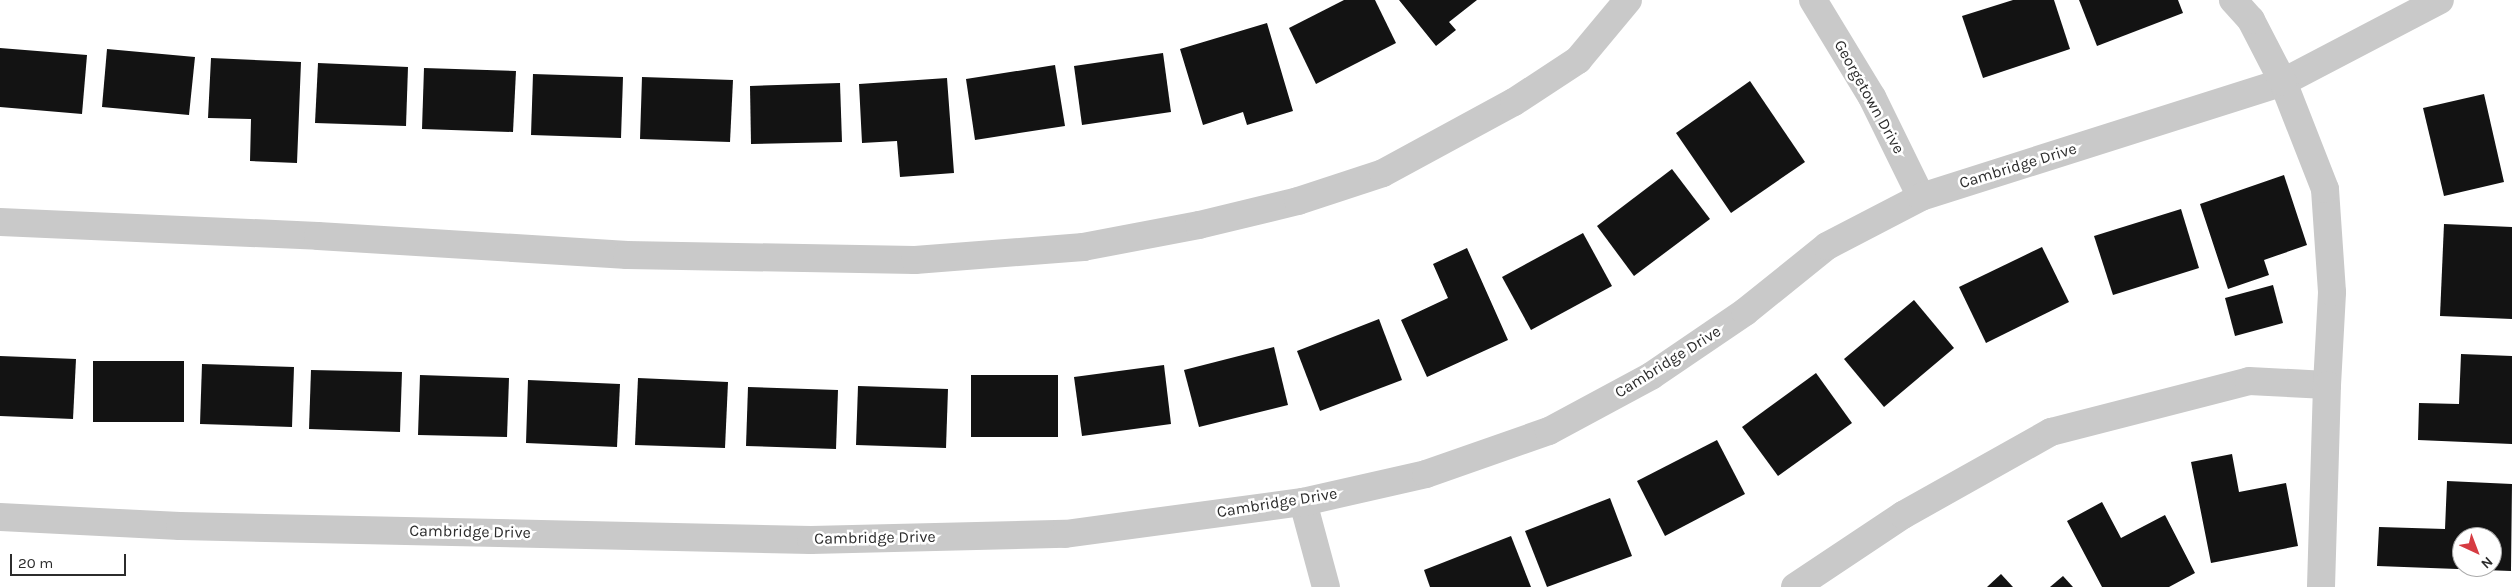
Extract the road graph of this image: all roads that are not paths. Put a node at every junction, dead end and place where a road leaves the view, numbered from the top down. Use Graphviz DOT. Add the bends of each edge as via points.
graph roads {
  1 [pos="1628,0"];
  2 [pos="1813,0"];
  3 [pos="2234,0"];
  4 [pos="2440,0"];
  5 [pos="2283,82"];
  6 [pos="1921,197"];
  7 [pos="0,222"];
  8 [pos="2327,385"];
  9 [pos="1303,502"];
  10 [pos="0,517"];
  11 [pos="1326,587"];
  12 [pos="1795,587"];
  13 [pos="2321,587"];
  1 -- 7 [label="street" via="1578,60 1514,102 1383,173 1298,201 1199,225 1083,247 915,260 637,255 328,236"];
  2 -- 6 [label="street, Georgetown Drive" via="1872,97"];
  3 -- 5 [label="street" via="2251,20"];
  4 -- 5 [label="street, Cambridge Drive"];
  5 -- 6 [label="street, Cambridge Drive"];
  5 -- 8 [label="street" via="2325,189 2332,292"];
  6 -- 9 [label="street, Cambridge Drive" via="1827,246 1745,312 1651,376 1549,431 1426,474"];
  8 -- 12 [label="street" via="2249,381 2051,432 1903,515"];
  8 -- 13 [label="street"];
  9 -- 10 [label="street, Cambridge Drive" via="1065,534 811,540 180,526"];
  9 -- 11 [label="street"];
}
